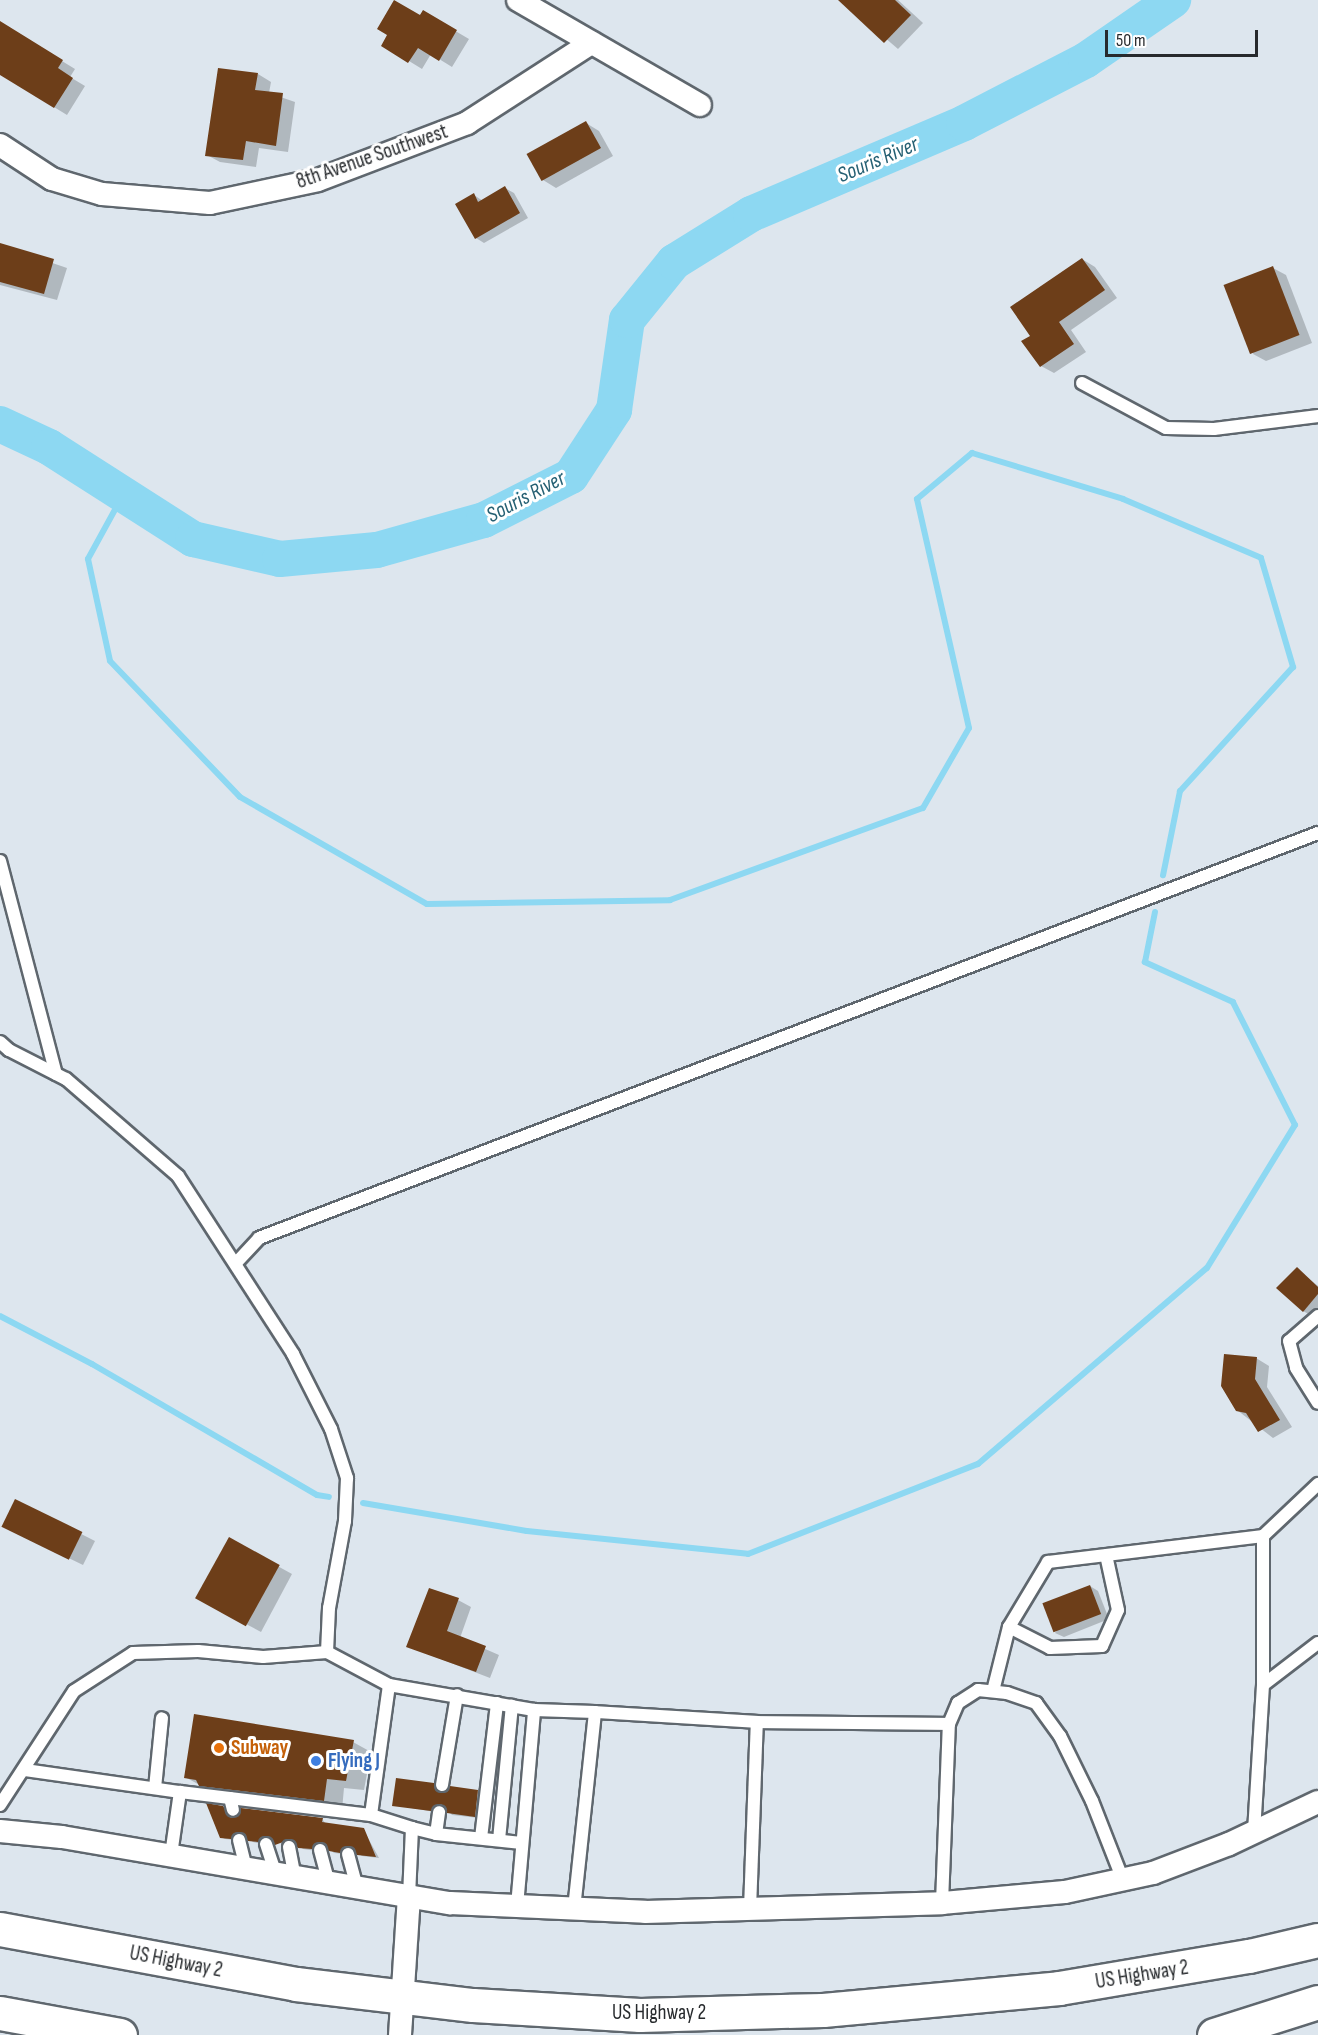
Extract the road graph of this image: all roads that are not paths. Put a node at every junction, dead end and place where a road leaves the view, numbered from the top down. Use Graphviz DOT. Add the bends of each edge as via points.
graph roads {
  1 [pos="518,0"];
  2 [pos="591,44"];
  3 [pos="700,105"];
  4 [pos="0,145"];
  5 [pos="1082,383"];
  6 [pos="1318,416"];
  7 [pos="1318,833"];
  8 [pos="0,861"];
  9 [pos="0,1042"];
  10 [pos="56,1074"];
  11 [pos="236,1263"];
  12 [pos="1318,1316"];
  13 [pos="1318,1403"];
  14 [pos="1318,1484"];
  15 [pos="1263,1536"];
  16 [pos="1106,1555"];
  17 [pos="1009,1627"];
  18 [pos="1318,1643"];
  19 [pos="327,1652"];
  20 [pos="389,1685"];
  21 [pos="1263,1685"];
  22 [pos="993,1691"];
  23 [pos="457,1695"];
  24 [pos="497,1703"];
  25 [pos="512,1706"];
  26 [pos="534,1710"];
  27 [pos="595,1712"];
  28 [pos="162,1718"];
  29 [pos="757,1722"];
  30 [pos="949,1724"];
  31 [pos="25,1770"];
  32 [pos="442,1785"];
  33 [pos="155,1788"];
  34 [pos="180,1792"];
  35 [pos="1318,1802"];
  36 [pos="0,1805"];
  37 [pos="308,1807"];
  38 [pos="336,1810"];
  39 [pos="439,1812"];
  40 [pos="371,1815"];
  41 [pos="312,1821"];
  42 [pos="339,1825"];
  43 [pos="412,1828"];
  44 [pos="0,1831"];
  45 [pos="1254,1832"];
  46 [pos="436,1834"];
  47 [pos="481,1838"];
  48 [pos="239,1840"];
  49 [pos="499,1840"];
  50 [pos="266,1844"];
  51 [pos="522,1844"];
  52 [pos="289,1847"];
  53 [pos="320,1850"];
  54 [pos="348,1854"];
  55 [pos="171,1856"];
  56 [pos="246,1868"];
  57 [pos="286,1875"];
  58 [pos="1123,1880"];
  59 [pos="328,1883"];
  60 [pos="357,1888"];
  61 [pos="409,1896"];
  62 [pos="942,1904"];
  63 [pos="517,1906"];
  64 [pos="574,1909"];
  65 [pos="750,1909"];
  66 [pos="0,1929"];
  67 [pos="1318,1940"];
  68 [pos="404,1997"];
  69 [pos="1318,2002"];
  70 [pos="0,2013"];
  71 [pos="1318,2017"];
  72 [pos="120,2035"];
  73 [pos="400,2035"];
  74 [pos="1214,2035"];
  75 [pos="1236,2035"];
  1 -- 2 [label="street"];
  2 -- 3 [label="street"];
  2 -- 4 [label="street, 8th Avenue Southwest" via="467,123 318,180 210,203 102,194 52,179"];
  5 -- 6 [label="lane" via="1166,428 1214,429"];
  7 -- 11 [label="lane" via="260,1238"];
  8 -- 10 [label="lane"];
  9 -- 10 [label="lane"];
  10 -- 11 [label="lane" via="177,1176"];
  11 -- 19 [label="lane" via="293,1354 331,1429 347,1478 345,1521 329,1608"];
  12 -- 13 [label="lane" via="1289,1341 1296,1368"];
  14 -- 15 [label="lane"];
  15 -- 16 [label="lane"];
  15 -- 21 [label="lane"];
  16 -- 17 [label="lane" via="1048,1563"];
  16 -- 17 [label="lane" via="1118,1610 1102,1646 1050,1648"];
  17 -- 22 [label="lane"];
  18 -- 21 [label="lane"];
  19 -- 20 [label="lane"];
  19 -- 31 [label="lane" via="263,1657 198,1651 133,1653 74,1691"];
  20 -- 23 [label="lane"];
  20 -- 40 [label="lane"];
  21 -- 45 [label="lane"];
  22 -- 30 [label="lane" via="978,1690 958,1703"];
  22 -- 58 [label="lane" via="1036,1703 1060,1736 1092,1801"];
  23 -- 24 [label="lane"];
  23 -- 32 [label="lane"];
  24 -- 25 [label="lane"];
  24 -- 47 [label="lane"];
  25 -- 26 [label="lane"];
  25 -- 49 [label="lane"];
  26 -- 27 [label="lane"];
  26 -- 51 [label="lane"];
  27 -- 29 [label="lane"];
  27 -- 64 [label="lane"];
  28 -- 33 [label="lane"];
  29 -- 30 [label="lane"];
  29 -- 65 [label="lane"];
  30 -- 62 [label="lane"];
  31 -- 33 [label="lane"];
  31 -- 36 [label="lane"];
  33 -- 34 [label="lane"];
  34 -- 37 [label="lane" via="281,1810"];
  34 -- 55 [label="lane"];
  35 -- 45 [label="street"];
  37 -- 38 [label="lane"];
  37 -- 41 [label="lane"];
  38 -- 40 [label="lane"];
  38 -- 42 [label="lane"];
  39 -- 46 [label="lane"];
  40 -- 43 [label="lane"];
  43 -- 46 [label="lane"];
  43 -- 61 [label="lane"];
  44 -- 55 [label="street" via="62,1837"];
  45 -- 58 [label="street" via="1153,1873"];
  46 -- 47 [label="lane"];
  47 -- 49 [label="lane"];
  48 -- 56 [label="lane"];
  49 -- 51 [label="lane"];
  50 -- 57 [label="lane"];
  51 -- 63 [label="lane"];
  52 -- 57 [label="lane"];
  53 -- 59 [label="lane"];
  54 -- 60 [label="lane"];
  55 -- 56 [label="street"];
  56 -- 57 [label="street"];
  57 -- 59 [label="street"];
  58 -- 62 [label="street" via="1065,1892"];
  59 -- 60 [label="street"];
  60 -- 61 [label="street"];
  61 -- 63 [label="street" via="450,1903"];
  61 -- 68 [label="street"];
  62 -- 65 [label="street"];
  63 -- 64 [label="street"];
  64 -- 65 [label="street"];
  66 -- 68 [label="highway, US Highway 2" via="296,1984"];
  67 -- 68 [label="highway, US Highway 2" via="1238,1958 1059,1988 823,2010 640,2015 519,2009"];
  68 -- 73 [label="street"];
  69 -- 74 [label="highway"];
  70 -- 72 [label="highway"];
  71 -- 75 [label="highway"];
}
